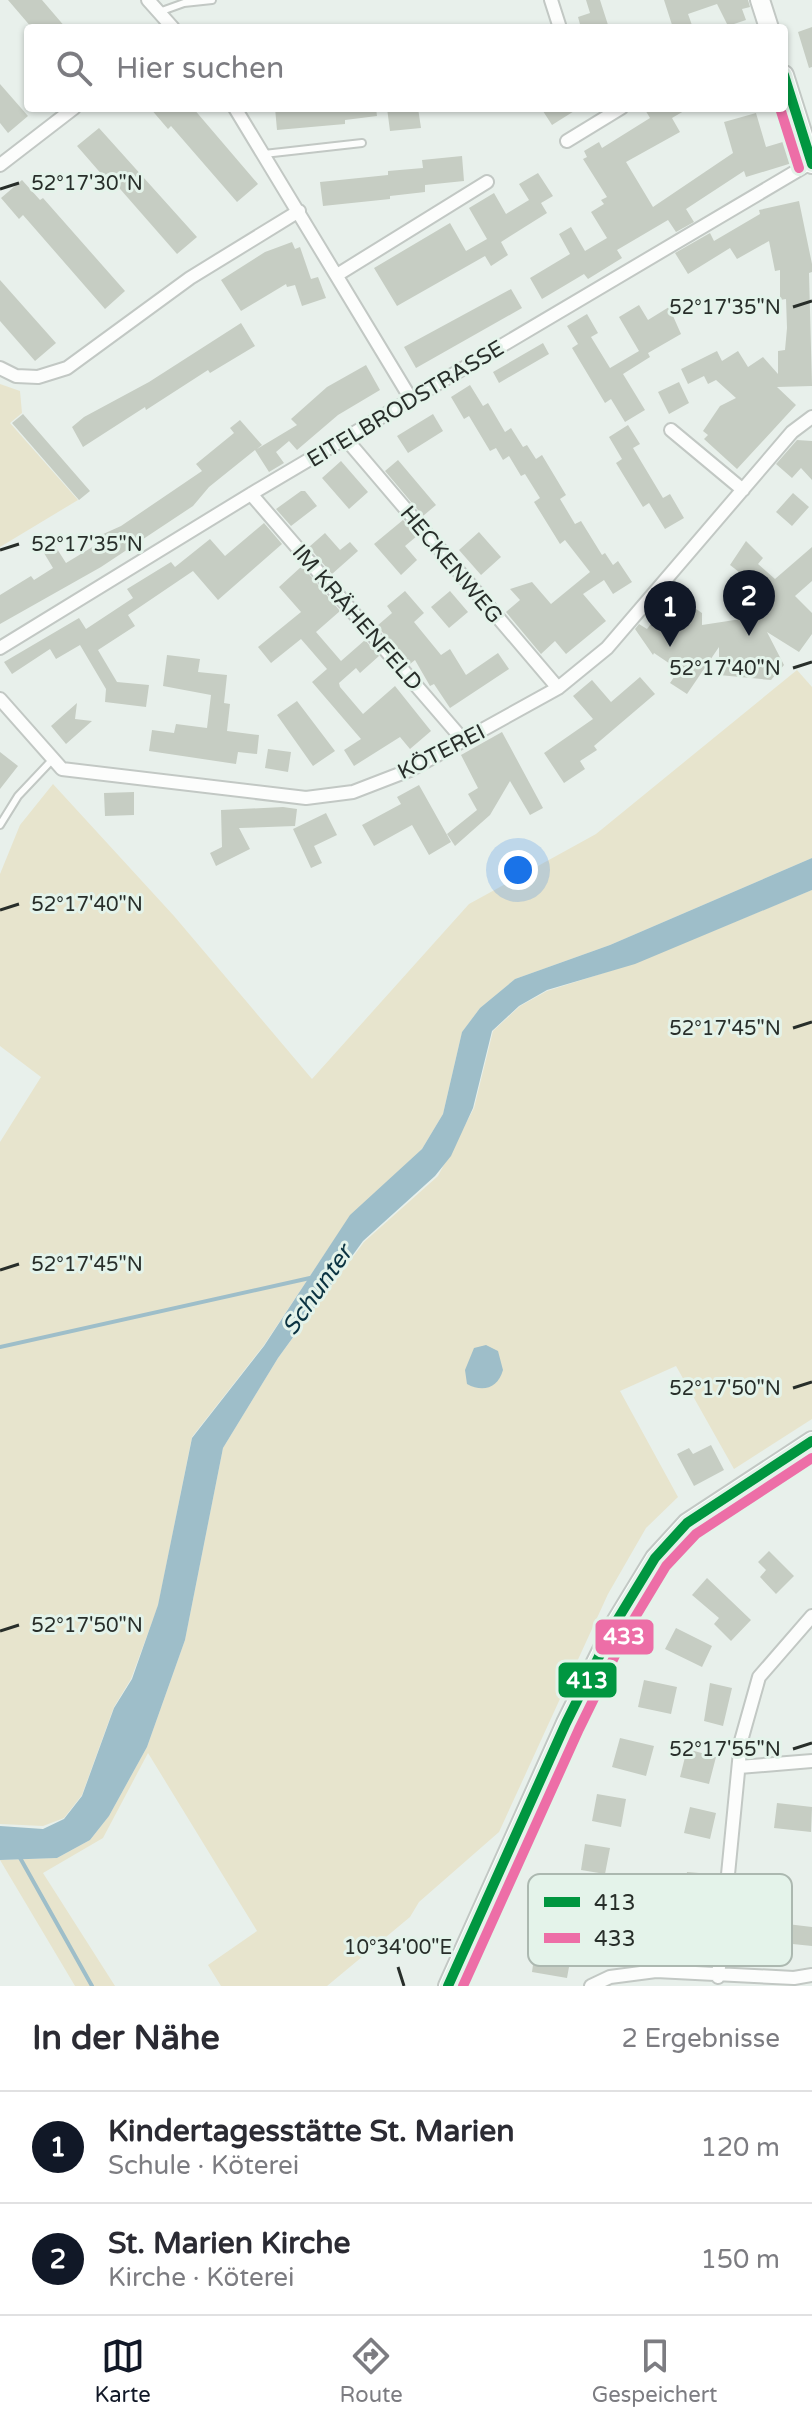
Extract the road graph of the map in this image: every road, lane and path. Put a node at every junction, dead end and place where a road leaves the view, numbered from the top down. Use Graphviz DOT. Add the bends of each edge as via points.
graph roads {
  1 [pos="148,0"];
  2 [pos="212,0"];
  3 [pos="551,0"];
  4 [pos="760,0"];
  5 [pos="159,12"];
  6 [pos="170,24"];
  7 [pos="559,24"];
  8 [pos="764,24"];
  9 [pos="788,88"];
  10 [pos="69,112"];
  11 [pos="238,112"];
  12 [pos="593,112"];
  13 [pos="614,112"];
  14 [pos="599,121"];
  15 [pos="567,141"];
  16 [pos="362,143"];
  17 [pos="264,154"];
  18 [pos="812,163"];
  19 [pos="0,165"];
  20 [pos="487,182"];
  21 [pos="299,211"];
  22 [pos="337,275"];
  23 [pos="0,368"];
  24 [pos="411,399"];
  25 [pos="812,417"];
  26 [pos="671,430"];
  27 [pos="346,439"];
  28 [pos="743,490"];
  29 [pos="251,494"];
  30 [pos="0,648"];
  31 [pos="558,688"];
  32 [pos="0,699"];
  33 [pos="464,741"];
  34 [pos="52,760"];
  35 [pos="0,825"];
  36 [pos="812,1441"];
  37 [pos="812,1616"];
  38 [pos="812,1761"];
  39 [pos="739,1767"];
  40 [pos="728,1874"];
  41 [pos="719,1966"];
  42 [pos="812,1975"];
  43 [pos="718,1977"];
  44 [pos="448,1986"];
  45 [pos="591,1986"];
  1 -- 5 [label="street"];
  2 -- 5 [label="lane"];
  3 -- 7 [label="street"];
  4 -- 8 [label="main road"];
  5 -- 6 [label="street"];
  9 -- 18 [label="main road"];
  10 -- 19 [label="street"];
  11 -- 17 [label="street"];
  12 -- 14 [label="street"];
  13 -- 14 [label="street"];
  14 -- 15 [label="street"];
  16 -- 17 [label="lane"];
  17 -- 21 [label="street"];
  18 -- 24 [label="street, EITELBRODSTRASSE"];
  20 -- 22 [label="street"];
  21 -- 22 [label="street"];
  21 -- 23 [label="street" via="190,278 67,368 38,377 16,376"];
  22 -- 24 [label="street"];
  24 -- 27 [label="street, EITELBRODSTRASSE"];
  25 -- 28 [label="street, KÖTEREI" via="792,432"];
  26 -- 28 [label="street"];
  27 -- 29 [label="street, EITELBRODSTRASSE"];
  27 -- 31 [label="street, HECKENWEG"];
  28 -- 31 [label="street, KÖTEREI" via="607,648"];
  29 -- 30 [label="street, EITELBRODSTRASSE"];
  29 -- 33 [label="street, IM KRÄHENFELD"];
  31 -- 33 [label="street, KÖTEREI"];
  32 -- 34 [label="street"];
  33 -- 34 [label="street, KÖTEREI" via="353,792 306,798 68,770"];
  34 -- 35 [label="lane" via="18,796"];
  36 -- 44 [label="main road" via="687,1523 655,1558 566,1723"];
  37 -- 39 [label="street" via="759,1677"];
  38 -- 39 [label="street"];
  39 -- 40 [label="street"];
  41 -- 43 [label="street"];
  42 -- 43 [label="street"];
  43 -- 45 [label="street" via="656,1971 610,1977"];
}
